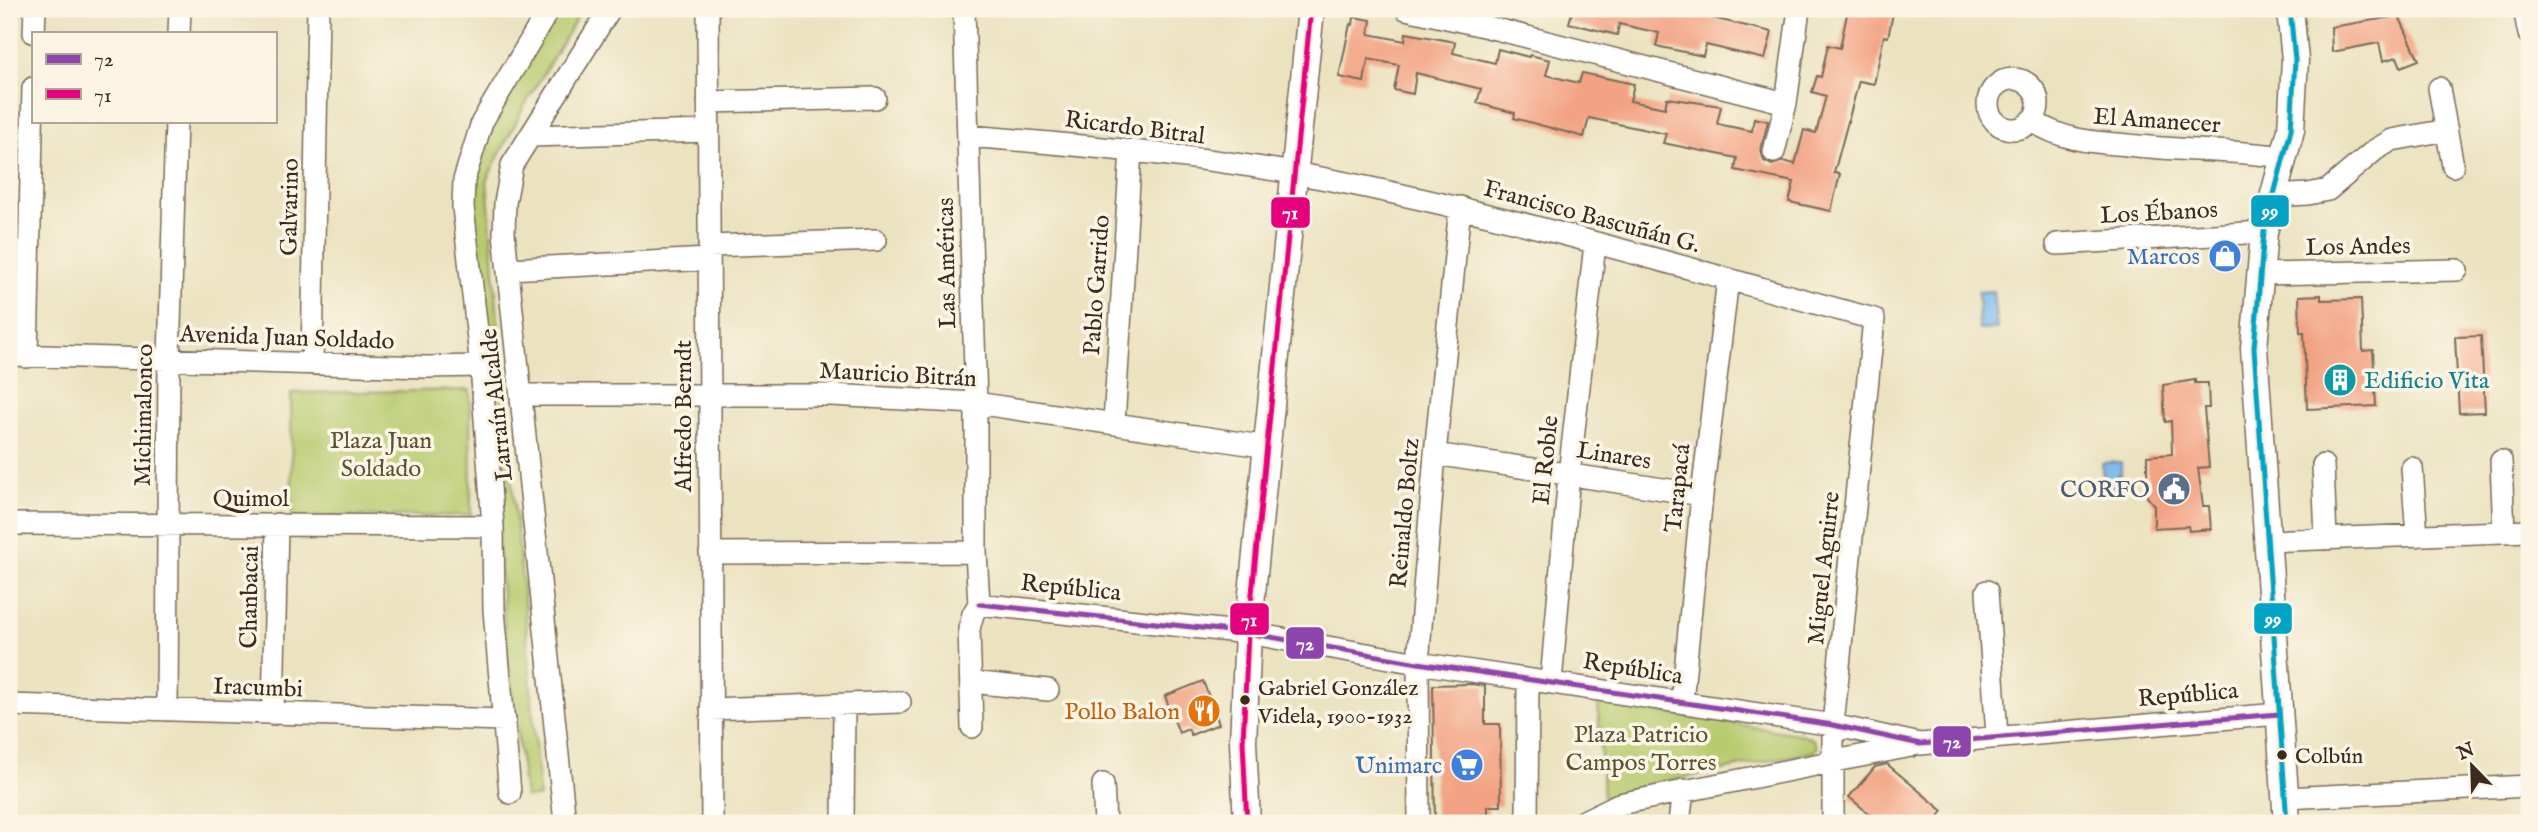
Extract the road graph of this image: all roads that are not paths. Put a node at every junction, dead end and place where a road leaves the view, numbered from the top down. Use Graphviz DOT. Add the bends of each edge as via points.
graph roads {
  1 [pos="35,9"];
  2 [pos="180,9"];
  3 [pos="318,9"];
  4 [pos="549,9"];
  5 [pos="610,9"];
  6 [pos="708,9"];
  7 [pos="964,9"];
  8 [pos="1311,9"];
  9 [pos="1406,9"];
  10 [pos="1799,9"];
  11 [pos="2290,9"];
  12 [pos="2524,9"];
  13 [pos="1488,18"];
  14 [pos="34,32"];
  15 [pos="179,32"];
  16 [pos="2529,34"];
  17 [pos="2439,88"];
  18 [pos="875,98"];
  19 [pos="708,102"];
  20 [pos="1786,103"];
  21 [pos="32,107"];
  22 [pos="2031,120"];
  23 [pos="176,122"];
  24 [pos="708,131"];
  25 [pos="2447,131"];
  26 [pos="530,136"];
  27 [pos="970,136"];
  28 [pos="1131,150"];
  29 [pos="1774,152"];
  30 [pos="2284,157"];
  31 [pos="2453,166"];
  32 [pos="1294,174"];
  33 [pos="2273,196"];
  34 [pos="1460,207"];
  35 [pos="2264,232"];
  36 [pos="876,240"];
  37 [pos="1595,244"];
  38 [pos="2057,244"];
  39 [pos="709,252"];
  40 [pos="508,269"];
  41 [pos="2457,270"];
  42 [pos="2260,274"];
  43 [pos="1728,279"];
  44 [pos="1874,319"];
  45 [pos="18,356"];
  46 [pos="169,359"];
  47 [pos="312,364"];
  48 [pos="481,366"];
  49 [pos="522,395"];
  50 [pos="710,395"];
  51 [pos="976,403"];
  52 [pos="1114,423"];
  53 [pos="1268,447"];
  54 [pos="1435,454"];
  55 [pos="2501,461"];
  56 [pos="2323,465"];
  57 [pos="2412,468"];
  58 [pos="1569,475"];
  59 [pos="1702,495"];
  60 [pos="168,523"];
  61 [pos="9,524"];
  62 [pos="277,524"];
  63 [pos="494,526"];
  64 [pos="2529,531"];
  65 [pos="2504,532"];
  66 [pos="2417,536"];
  67 [pos="2326,539"];
  68 [pos="2267,541"];
  69 [pos="976,552"];
  70 [pos="710,553"];
  71 [pos="1987,591"];
  72 [pos="979,604"];
  73 [pos="1248,633"];
  74 [pos="1418,663"];
  75 [pos="1528,680"];
  76 [pos="971,682"];
  77 [pos="1551,682"];
  78 [pos="1048,690"];
  79 [pos="900,702"];
  80 [pos="1682,702"];
  81 [pos="844,704"];
  82 [pos="9,705"];
  83 [pos="711,709"];
  84 [pos="167,710"];
  85 [pos="272,713"];
  86 [pos="2279,714"];
  87 [pos="505,720"];
  88 [pos="1833,725"];
  89 [pos="972,727"];
  90 [pos="1997,736"];
  91 [pos="1920,744"];
  92 [pos="1834,762"];
  93 [pos="1103,784"];
  94 [pos="2529,786"];
  95 [pos="1683,790"];
  96 [pos="510,793"];
  97 [pos="2286,810"];
  98 [pos="565,823"];
  99 [pos="712,823"];
  100 [pos="842,823"];
  101 [pos="1105,823"];
  102 [pos="1247,823"];
  103 [pos="1419,823"];
  104 [pos="1527,823"];
  105 [pos="1580,823"];
  106 [pos="1679,823"];
  107 [pos="1833,823"];
  1 -- 14 [label="street"];
  2 -- 15 [label="street"];
  3 -- 47 [label="street, Galvarino"];
  4 -- 48 [label="street, Larraín Alcalde" via="482,122 464,180"];
  5 -- 26 [label="street, Larraín Alcalde"];
  6 -- 19 [label="street, Alfredo Berndt"];
  7 -- 27 [label="street, Las Américas"];
  8 -- 32 [label="main road"];
  9 -- 13 [label="street"];
  10 -- 20 [label="street"];
  11 -- 30 [label="main road" via="2295,60 2291,130"];
  12 -- 16 [label="street"];
  13 -- 20 [label="street"];
  17 -- 25 [label="street"];
  18 -- 19 [label="street"];
  19 -- 24 [label="street, Alfredo Berndt"];
  20 -- 29 [label="street"];
  21 -- 45 [label="street"];
  22 -- 30 [label="street, El Amanecer" via="2073,140"];
  23 -- 46 [label="street, Michimalonco"];
  24 -- 26 [label="street"];
  24 -- 39 [label="street, Alfredo Berndt"];
  25 -- 31 [label="street"];
  25 -- 33 [label="street" via="2392,140 2328,190"];
  26 -- 40 [label="street, Larraín Alcalde" via="512,165 507,190 504,233"];
  27 -- 28 [label="street, Ricardo Bitral"];
  27 -- 51 [label="street, Las Américas"];
  28 -- 32 [label="street, Ricardo Bitral"];
  28 -- 52 [label="street, Pablo Garrido"];
  30 -- 33 [label="main road"];
  32 -- 34 [label="street, Francisco Bascuñán G."];
  32 -- 53 [label="main road"];
  33 -- 35 [label="main road"];
  34 -- 37 [label="street, Francisco Bascuñán G."];
  34 -- 54 [label="street, Reinaldo Boltz"];
  35 -- 38 [label="street, Los Ébanos"];
  35 -- 42 [label="main road"];
  36 -- 39 [label="street"];
  37 -- 43 [label="street, Francisco Bascuñán G."];
  37 -- 58 [label="street, El Roble"];
  39 -- 40 [label="street"];
  39 -- 50 [label="street, Alfredo Berndt"];
  40 -- 49 [label="street, Larraín Alcalde"];
  41 -- 42 [label="street, Los Andes"];
  42 -- 68 [label="main road" via="2254,348"];
  43 -- 44 [label="street, Francisco Bascuñán G."];
  43 -- 59 [label="street, Tarapacá"];
  44 -- 88 [label="street, Miguel Aguirre"];
  45 -- 46 [label="street, Avenida Juan Soldado"];
  46 -- 47 [label="street, Avenida Juan Soldado"];
  46 -- 60 [label="street, Michimalonco"];
  47 -- 48 [label="street, Avenida Juan Soldado"];
  48 -- 63 [label="street, Larraín Alcalde"];
  49 -- 50 [label="street, Mauricio Bitrán"];
  49 -- 98 [label="street, Larraín Alcalde"];
  50 -- 51 [label="street, Mauricio Bitrán" via="831,395"];
  50 -- 70 [label="street, Alfredo Berndt"];
  51 -- 52 [label="street, Mauricio Bitrán"];
  51 -- 69 [label="street, Las Américas"];
  52 -- 53 [label="street, Mauricio Bitrán"];
  53 -- 73 [label="main road"];
  54 -- 58 [label="street, Linares"];
  54 -- 74 [label="street, Reinaldo Boltz"];
  55 -- 65 [label="street"];
  56 -- 67 [label="street"];
  57 -- 66 [label="street"];
  58 -- 59 [label="street, Linares"];
  58 -- 77 [label="street, El Roble"];
  59 -- 80 [label="street, Tarapacá"];
  60 -- 61 [label="street, Quimol"];
  60 -- 62 [label="street, Quimol"];
  60 -- 84 [label="street, Michimalonco"];
  62 -- 63 [label="street, Quimol"];
  62 -- 85 [label="street, Chanbacai"];
  63 -- 87 [label="street, Larraín Alcalde" via="494,610"];
  64 -- 65 [label="street"];
  65 -- 66 [label="street"];
  66 -- 67 [label="street"];
  67 -- 68 [label="street"];
  68 -- 86 [label="main road"];
  69 -- 70 [label="street"];
  69 -- 72 [label="street, Las Américas"];
  70 -- 83 [label="street, Alfredo Berndt"];
  71 -- 90 [label="street"];
  72 -- 73 [label="street, República"];
  72 -- 76 [label="street, Las Américas" via="969,629"];
  73 -- 74 [label="street, República"];
  73 -- 102 [label="main road" via="1243,742"];
  74 -- 75 [label="street, República"];
  74 -- 103 [label="street, Reinaldo Boltz"];
  75 -- 77 [label="street, República"];
  75 -- 104 [label="street"];
  76 -- 78 [label="street"];
  76 -- 89 [label="street, Las Américas"];
  77 -- 80 [label="street, República"];
  79 -- 81 [label="street"];
  80 -- 88 [label="street, República"];
  81 -- 83 [label="street"];
  81 -- 100 [label="street"];
  82 -- 84 [label="street, Iracumbi"];
  83 -- 99 [label="street, Alfredo Berndt"];
  84 -- 85 [label="street, Iracumbi"];
  85 -- 87 [label="street, Iracumbi"];
  86 -- 90 [label="street, República"];
  86 -- 97 [label="main road"];
  87 -- 96 [label="street, Larraín Alcalde"];
  88 -- 91 [label="street, República"];
  88 -- 92 [label="street, Miguel Aguirre"];
  90 -- 91 [label="street, República"];
  91 -- 92 [label="street"];
  92 -- 95 [label="street"];
  92 -- 107 [label="street, Miguel Aguirre"];
  93 -- 101 [label="street"];
  94 -- 97 [label="street"];
  95 -- 105 [label="street" via="1619,804"];
  95 -- 106 [label="street"];
}
